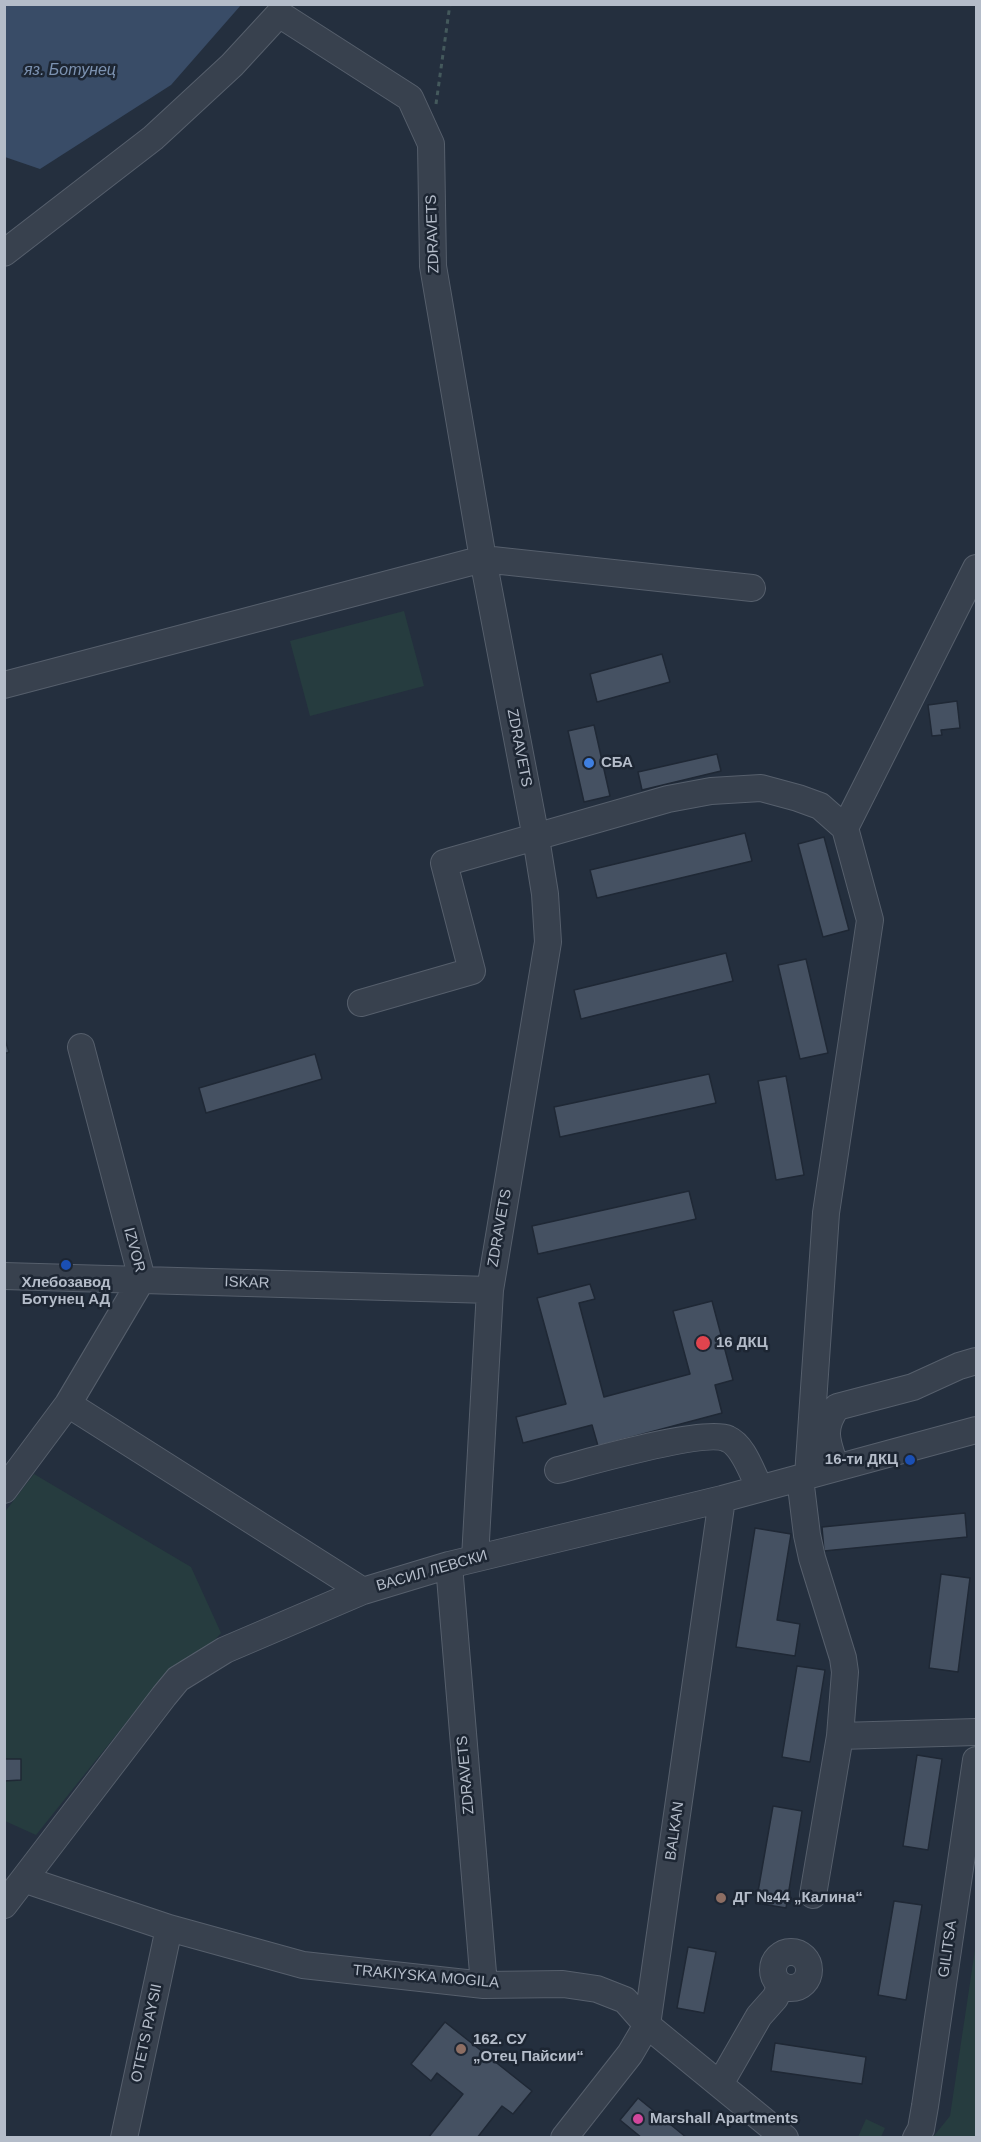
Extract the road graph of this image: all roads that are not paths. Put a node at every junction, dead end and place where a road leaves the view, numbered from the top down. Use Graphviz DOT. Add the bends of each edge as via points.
graph roads {
  1 [pos="4,253"];
  2 [pos="483,558"];
  3 [pos="976,568"];
  4 [pos="752,588"];
  5 [pos="4,685"];
  6 [pos="845,828"];
  7 [pos="536,838"];
  8 [pos="361,1003"];
  9 [pos="81,1047"];
  10 [pos="4,1276"];
  11 [pos="142,1280"];
  12 [pos="490,1290"];
  13 [pos="976,1361"];
  14 [pos="68,1404"];
  15 [pos="976,1430"];
  16 [pos="836,1468"];
  17 [pos="558,1470"];
  18 [pos="804,1477"];
  19 [pos="760,1488"];
  20 [pos="4,1490"];
  21 [pos="722,1499"];
  22 [pos="475,1558"];
  23 [pos="448,1565"];
  24 [pos="363,1591"];
  25 [pos="976,1732"];
  26 [pos="840,1736"];
  27 [pos="976,1760"];
  28 [pos="26,1880"];
  29 [pos="813,1895"];
  30 [pos="4,1905"];
  31 [pos="169,1928"];
  32 [pos="484,1985"];
  33 [pos="781,1986"];
  34 [pos="647,2025"];
  35 [pos="720,2084"];
  36 [pos="574,2134"];
  37 [pos="124,2138"];
  38 [pos="785,2138"];
  39 [pos="916,2138"];
  1 -- 2 [label="street, ZDRAVETS" via="153,138 279,15 410,98 431,144 433,266"];
  2 -- 4 [label="street"];
  2 -- 5 [label="street"];
  2 -- 7 [label="street, ZDRAVETS"];
  3 -- 6 [label="street"];
  6 -- 7 [label="street" via="820,806 761,788 668,799"];
  6 -- 18 [label="street" via="870,920 826,1213"];
  7 -- 8 [label="street" via="444,863 472,971"];
  7 -- 12 [label="street, ZDRAVETS" via="548,942"];
  9 -- 11 [label="street, IZVOR"];
  10 -- 11 [label="street, ISKAR"];
  11 -- 12 [label="street, ISKAR"];
  11 -- 14 [label="street, IZVOR"];
  12 -- 22 [label="street, ZDRAVETS"];
  13 -- 16 [label="street" via="913,1387 837,1407 826,1432"];
  14 -- 20 [label="street, IZVOR"];
  14 -- 24 [label="street"];
  15 -- 16 [label="street, ВАСИЛ ЛЕВСКИ"];
  16 -- 18 [label="street, ВАСИЛ ЛЕВСКИ"];
  17 -- 19 [label="street" via="688,1438 716,1435 730,1439 739,1449"];
  18 -- 19 [label="street, ВАСИЛ ЛЕВСКИ"];
  18 -- 26 [label="street" via="807,1535 845,1672"];
  19 -- 21 [label="street, ВАСИЛ ЛЕВСКИ"];
  21 -- 22 [label="street, ВАСИЛ ЛЕВСКИ"];
  21 -- 34 [label="street, BALKAN"];
  22 -- 23 [label="street, ВАСИЛ ЛЕВСКИ"];
  23 -- 24 [label="street, ВАСИЛ ЛЕВСКИ"];
  23 -- 32 [label="street, ZDRAVETS"];
  24 -- 28 [label="street, ВАСИЛ ЛЕВСКИ" via="225,1650 178,1679"];
  25 -- 26 [label="street"];
  26 -- 29 [label="street"];
  27 -- 39 [label="street, GILITSA" via="925,2106"];
  28 -- 30 [label="street, ВАСИЛ ЛЕВСКИ"];
  28 -- 31 [label="street, TRAKIYSKA MOGILA"];
  31 -- 32 [label="street, TRAKIYSKA MOGILA" via="303,1965"];
  31 -- 37 [label="street, OTETS PAYSII"];
  32 -- 34 [label="street, TRAKIYSKA MOGILA" via="563,1984 597,1989 625,2000"];
  33 -- 35 [label="street"];
  34 -- 35 [label="street, TRAKIYSKA MOGILA"];
  34 -- 36 [label="street, BALKAN"];
  35 -- 38 [label="street, TRAKIYSKA MOGILA"];
}
